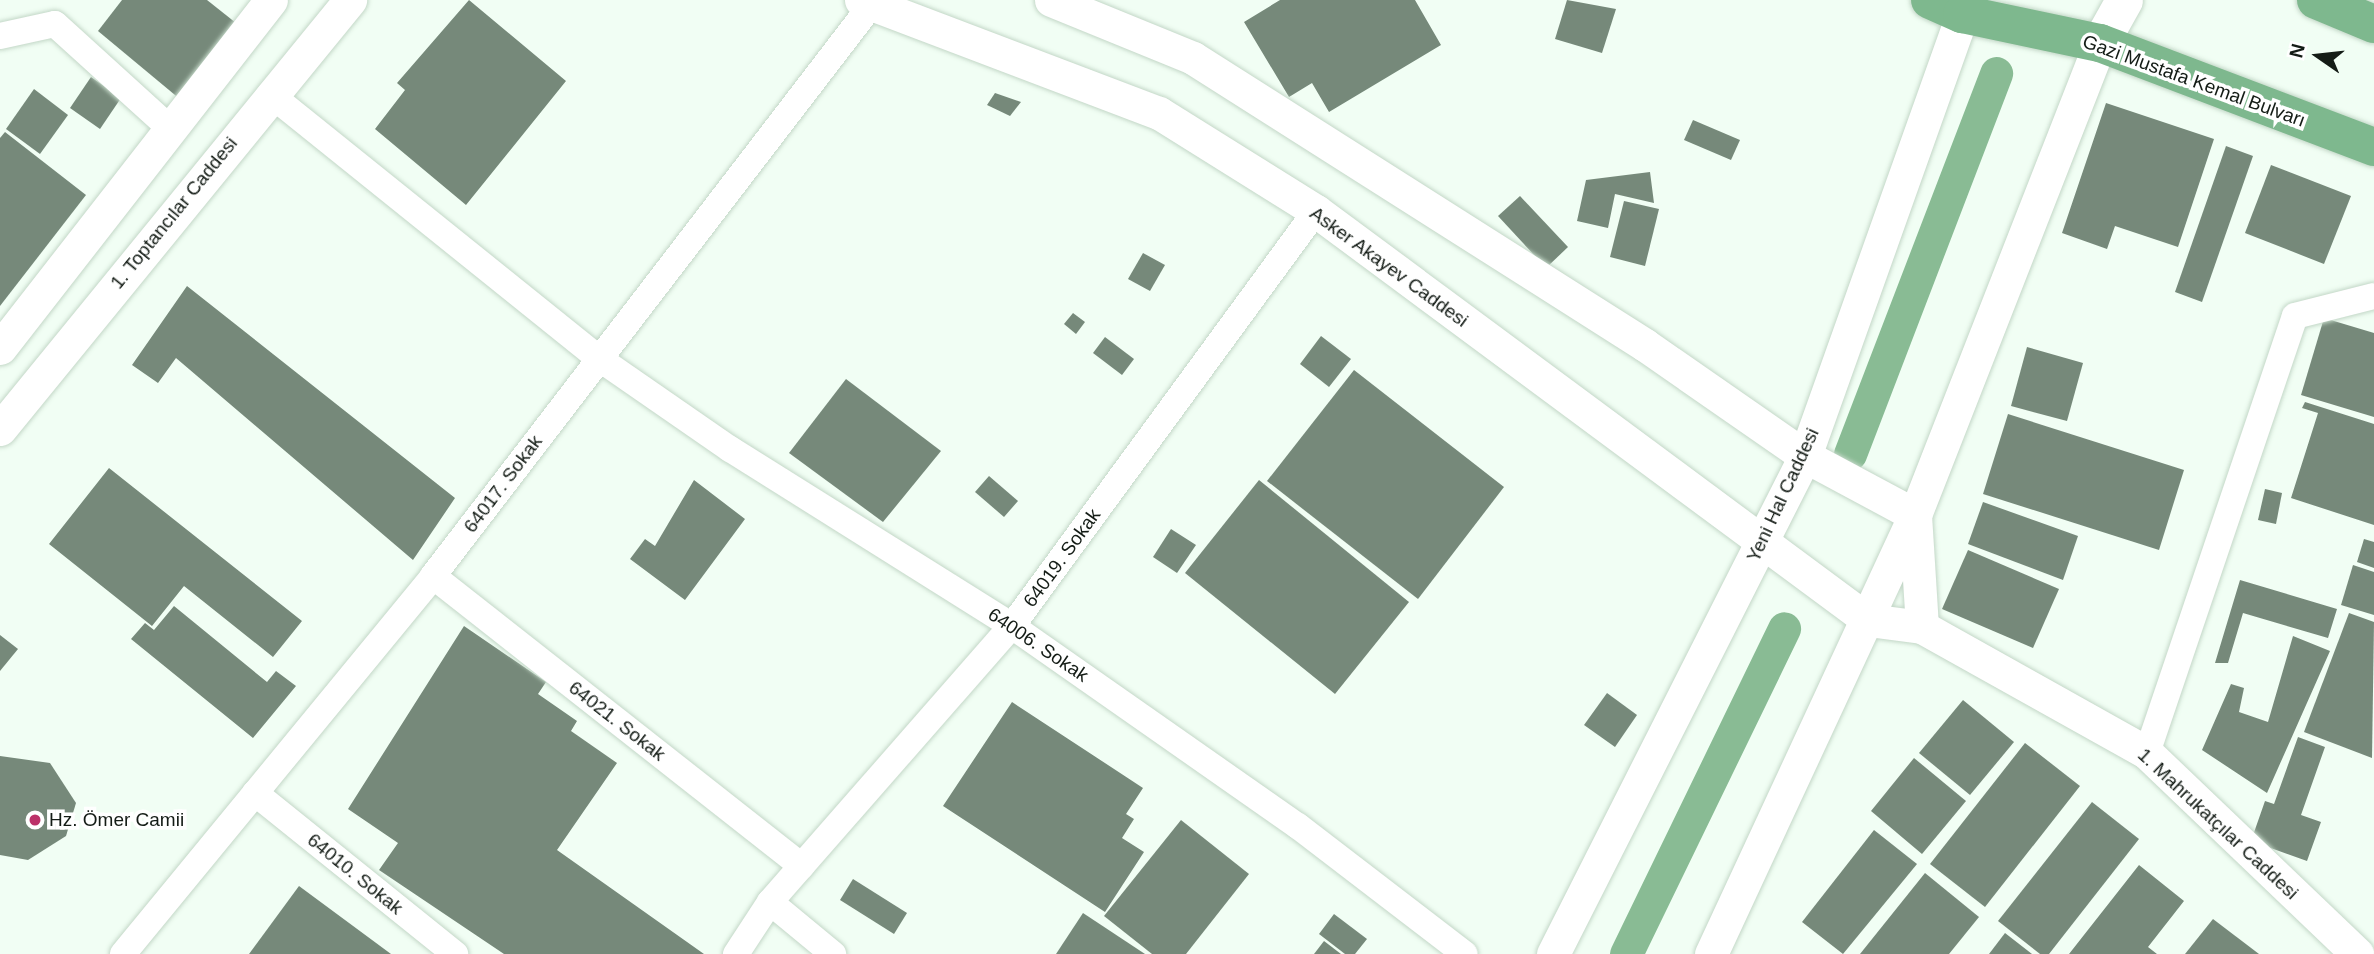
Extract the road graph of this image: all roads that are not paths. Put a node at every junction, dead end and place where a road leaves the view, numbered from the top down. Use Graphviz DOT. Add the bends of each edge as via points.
graph roads {
  1 [pos="350,0"];
  2 [pos="1051,0"];
  3 [pos="2124,0"];
  4 [pos="2316,0"];
  5 [pos="266,2"];
  6 [pos="866,2"];
  7 [pos="1952,5"];
  8 [pos="2374,24"];
  9 [pos="0,36"];
  10 [pos="2100,43"];
  11 [pos="270,94"];
  12 [pos="171,129"];
  13 [pos="2374,147"];
  14 [pos="1316,211"];
  15 [pos="2374,296"];
  16 [pos="0,348"];
  17 [pos="597,357"];
  18 [pos="0,429"];
  19 [pos="1805,456"];
  20 [pos="1915,515"];
  21 [pos="1761,544"];
  22 [pos="433,576"];
  23 [pos="1868,620"];
  24 [pos="1012,626"];
  25 [pos="1922,627"];
  26 [pos="2147,753"];
  27 [pos="255,793"];
  28 [pos="802,866"];
  29 [pos="770,902"];
  30 [pos="1713,953"];
  31 [pos="122,954"];
  32 [pos="455,954"];
  33 [pos="736,954"];
  34 [pos="833,954"];
  35 [pos="1465,954"];
  36 [pos="1553,954"];
  37 [pos="2357,954"];
  1 -- 11 [label="street, 1. Toptancılar Caddesi"];
  2 -- 19 [label="street" via="1193,58 1645,345"];
  3 -- 10 [label="main road"];
  4 -- 8 [label="highway"];
  5 -- 12 [label="street"];
  6 -- 14 [label="street, Asker Akayev Caddesi" via="1159,113"];
  6 -- 17 [label="street, 64017. Sokak"];
  7 -- 10 [label="highway, Gazi Mustafa Kemal Bulvarı"];
  7 -- 19 [label="street, Yeni Hal Caddesi"];
  9 -- 12 [label="street" via="55,24"];
  10 -- 13 [label="highway, Gazi Mustafa Kemal Bulvarı"];
  10 -- 20 [label="street"];
  11 -- 17 [label="street, 64006. Sokak"];
  11 -- 18 [label="street, 1. Toptancılar Caddesi"];
  12 -- 16 [label="street"];
  14 -- 21 [label="street, Asker Akayev Caddesi"];
  14 -- 24 [label="street, 64019. Sokak"];
  15 -- 26 [label="street" via="2295,316"];
  17 -- 22 [label="street, 64017. Sokak"];
  17 -- 24 [label="street, 64006. Sokak" via="730,449"];
  19 -- 20 [label="street"];
  19 -- 21 [label="street, Yeni Hal Caddesi"];
  20 -- 23 [label="street"];
  20 -- 25 [label="street"];
  21 -- 23 [label="street, Asker Akayev Caddesi"];
  21 -- 36 [label="street, Yeni Hal Caddesi"];
  22 -- 27 [label="street, 64017. Sokak"];
  22 -- 28 [label="street, 64021. Sokak"];
  23 -- 25 [label="street, 1. Mahrukatçılar Caddesi"];
  23 -- 30 [label="street"];
  24 -- 28 [label="street, 64019. Sokak"];
  24 -- 35 [label="street, 64006. Sokak" via="1298,827"];
  25 -- 26 [label="street, 1. Mahrukatçılar Caddesi"];
  26 -- 37 [label="street, 1. Mahrukatçılar Caddesi"];
  27 -- 31 [label="street, 64017. Sokak"];
  27 -- 32 [label="street, 64010. Sokak"];
  28 -- 29 [label="street, 64019. Sokak"];
  29 -- 33 [label="street, 64019. Sokak"];
  29 -- 34 [label="street"];
}
